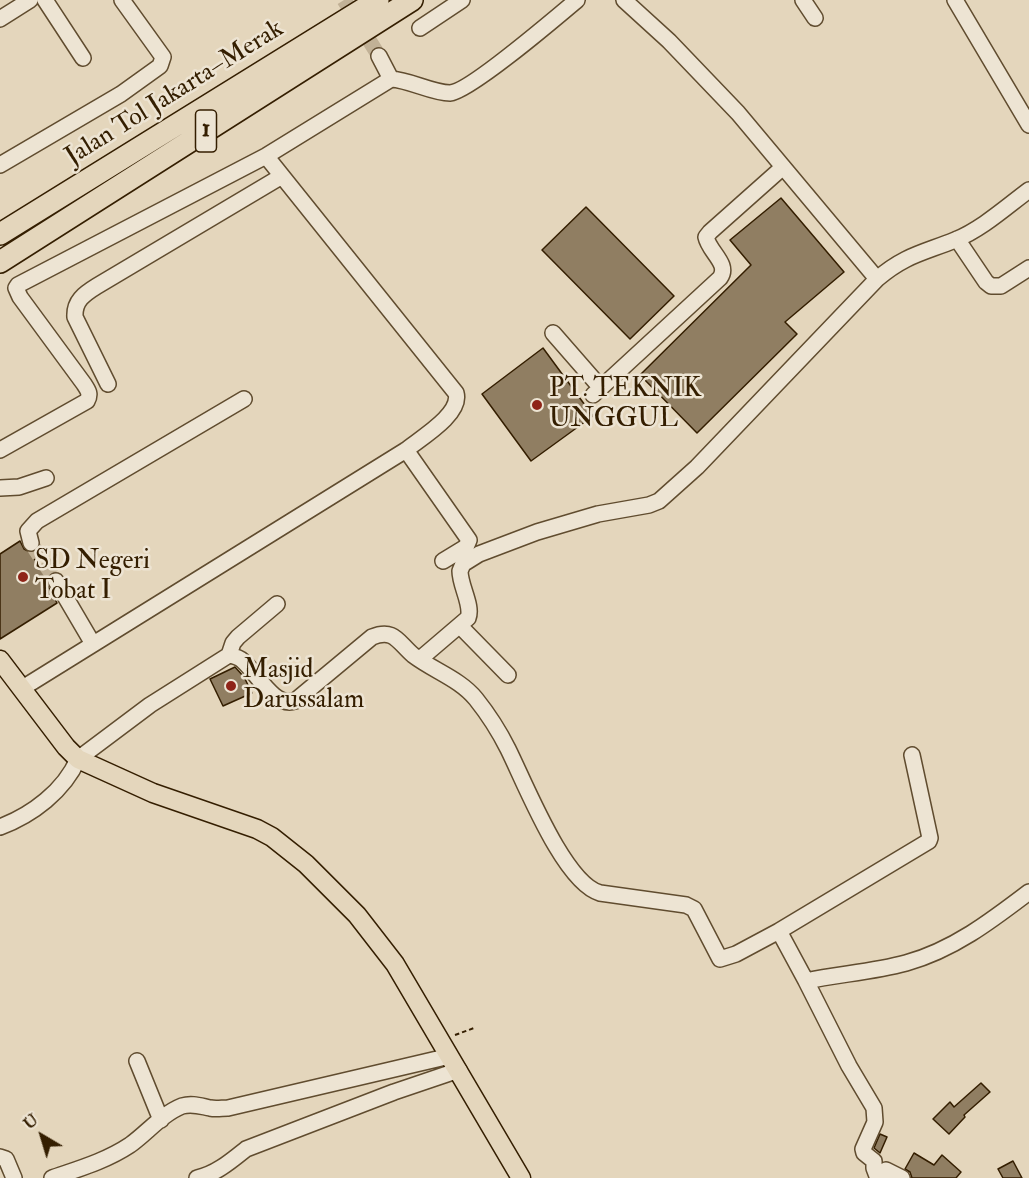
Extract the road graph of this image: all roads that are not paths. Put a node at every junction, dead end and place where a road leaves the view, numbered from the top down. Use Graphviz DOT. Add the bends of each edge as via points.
graph roads {
  1 [pos="30,0"];
  2 [pos="45,0"];
  3 [pos="122,0"];
  4 [pos="378,0"];
  5 [pos="412,0"];
  6 [pos="462,0"];
  7 [pos="578,0"];
  8 [pos="624,0"];
  9 [pos="803,0"];
  10 [pos="955,0"];
  11 [pos="815,18"];
  12 [pos="0,19"];
  13 [pos="420,28"];
  14 [pos="378,56"];
  15 [pos="83,58"];
  16 [pos="391,79"];
  17 [pos="1025,108"];
  18 [pos="1029,125"];
  19 [pos="266,156"];
  20 [pos="0,165"];
  21 [pos="782,168"];
  22 [pos="282,176"];
  23 [pos="1029,190"];
  24 [pos="0,234"];
  25 [pos="957,239"];
  26 [pos="0,262"];
  27 [pos="1029,268"];
  28 [pos="877,279"];
  29 [pos="553,333"];
  30 [pos="108,384"];
  31 [pos="244,399"];
  32 [pos="0,450"];
  33 [pos="406,450"];
  34 [pos="46,478"];
  35 [pos="0,488"];
  36 [pos="31,543"];
  37 [pos="443,561"];
  38 [pos="56,581"];
  39 [pos="277,604"];
  40 [pos="460,626"];
  41 [pos="93,644"];
  42 [pos="229,655"];
  43 [pos="420,659"];
  44 [pos="0,660"];
  45 [pos="508,675"];
  46 [pos="21,689"];
  47 [pos="912,755"];
  48 [pos="78,759"];
  49 [pos="0,827"];
  50 [pos="1029,892"];
  51 [pos="779,932"];
  52 [pos="806,981"];
  53 [pos="450,1056"];
  54 [pos="137,1061"];
  55 [pos="161,1120"];
  56 [pos="0,1157"];
  57 [pos="14,1178"];
  58 [pos="52,1178"];
  59 [pos="197,1178"];
  60 [pos="521,1178"];
  61 [pos="902,1178"];
  1 -- 12 [label="street"];
  2 -- 15 [label="street"];
  3 -- 20 [label="street" via="163,57 160,66 121,94"];
  4 -- 24 [label="highway, Jalan Tol Jakarta–Merak / 1"];
  5 -- 26 [label="highway, Jalan Tol Jakarta–Merak / 1"];
  6 -- 13 [label="street"];
  7 -- 16 [label="street" via="457,91 447,93"];
  8 -- 21 [label="street" via="738,113"];
  9 -- 11 [label="street"];
  10 -- 17 [label="street"];
  14 -- 16 [label="street"];
  16 -- 19 [label="street"];
  17 -- 18 [label="street"];
  19 -- 22 [label="street"];
  19 -- 32 [label="street" via="18,285 20,297 89,396 87,401"];
  21 -- 28 [label="street"];
  21 -- 29 [label="street" via="706,237 724,267 720,278 597,392"];
  22 -- 30 [label="street" via="79,300 75,317"];
  22 -- 33 [label="street" via="456,393 458,400 448,416"];
  23 -- 25 [label="street"];
  25 -- 27 [label="street" via="991,286 1001,286"];
  25 -- 28 [label="street" via="909,257"];
  28 -- 40 [label="street" via="697,467 659,501 537,532 469,559 460,576 470,612"];
  31 -- 36 [label="street" via="37,521 28,531"];
  33 -- 37 [label="street" via="469,540 466,547"];
  33 -- 41 [label="street"];
  34 -- 35 [label="street" via="19,487"];
  38 -- 41 [label="street"];
  39 -- 42 [label="street" via="238,637"];
  40 -- 43 [label="street"];
  40 -- 45 [label="street"];
  41 -- 46 [label="street"];
  42 -- 43 [label="street" via="242,660 265,687 289,703 380,633 396,638"];
  42 -- 48 [label="street" via="150,705"];
  43 -- 51 [label="street" via="456,681 477,700 507,747 563,858 590,888 686,904 694,909 720,959"];
  44 -- 46 [label="main road"];
  46 -- 48 [label="main road"];
  47 -- 51 [label="street" via="929,841"];
  48 -- 49 [label="street" via="72,772 48,798"];
  48 -- 53 [label="main road" via="153,793 247,825 289,849 373,935"];
  50 -- 52 [label="street" via="967,937 924,956 906,963"];
  51 -- 52 [label="street"];
  52 -- 61 [label="street" via="874,1108 875,1122 864,1153 874,1161 877,1176 886,1170"];
  53 -- 55 [label="street" via="228,1108 184,1106"];
  53 -- 59 [label="street" via="394,1092 246,1149 226,1165"];
  53 -- 60 [label="main road"];
  54 -- 55 [label="street"];
  55 -- 58 [label="street" via="127,1147"];
  56 -- 57 [label="street" via="6,1159"];
}
